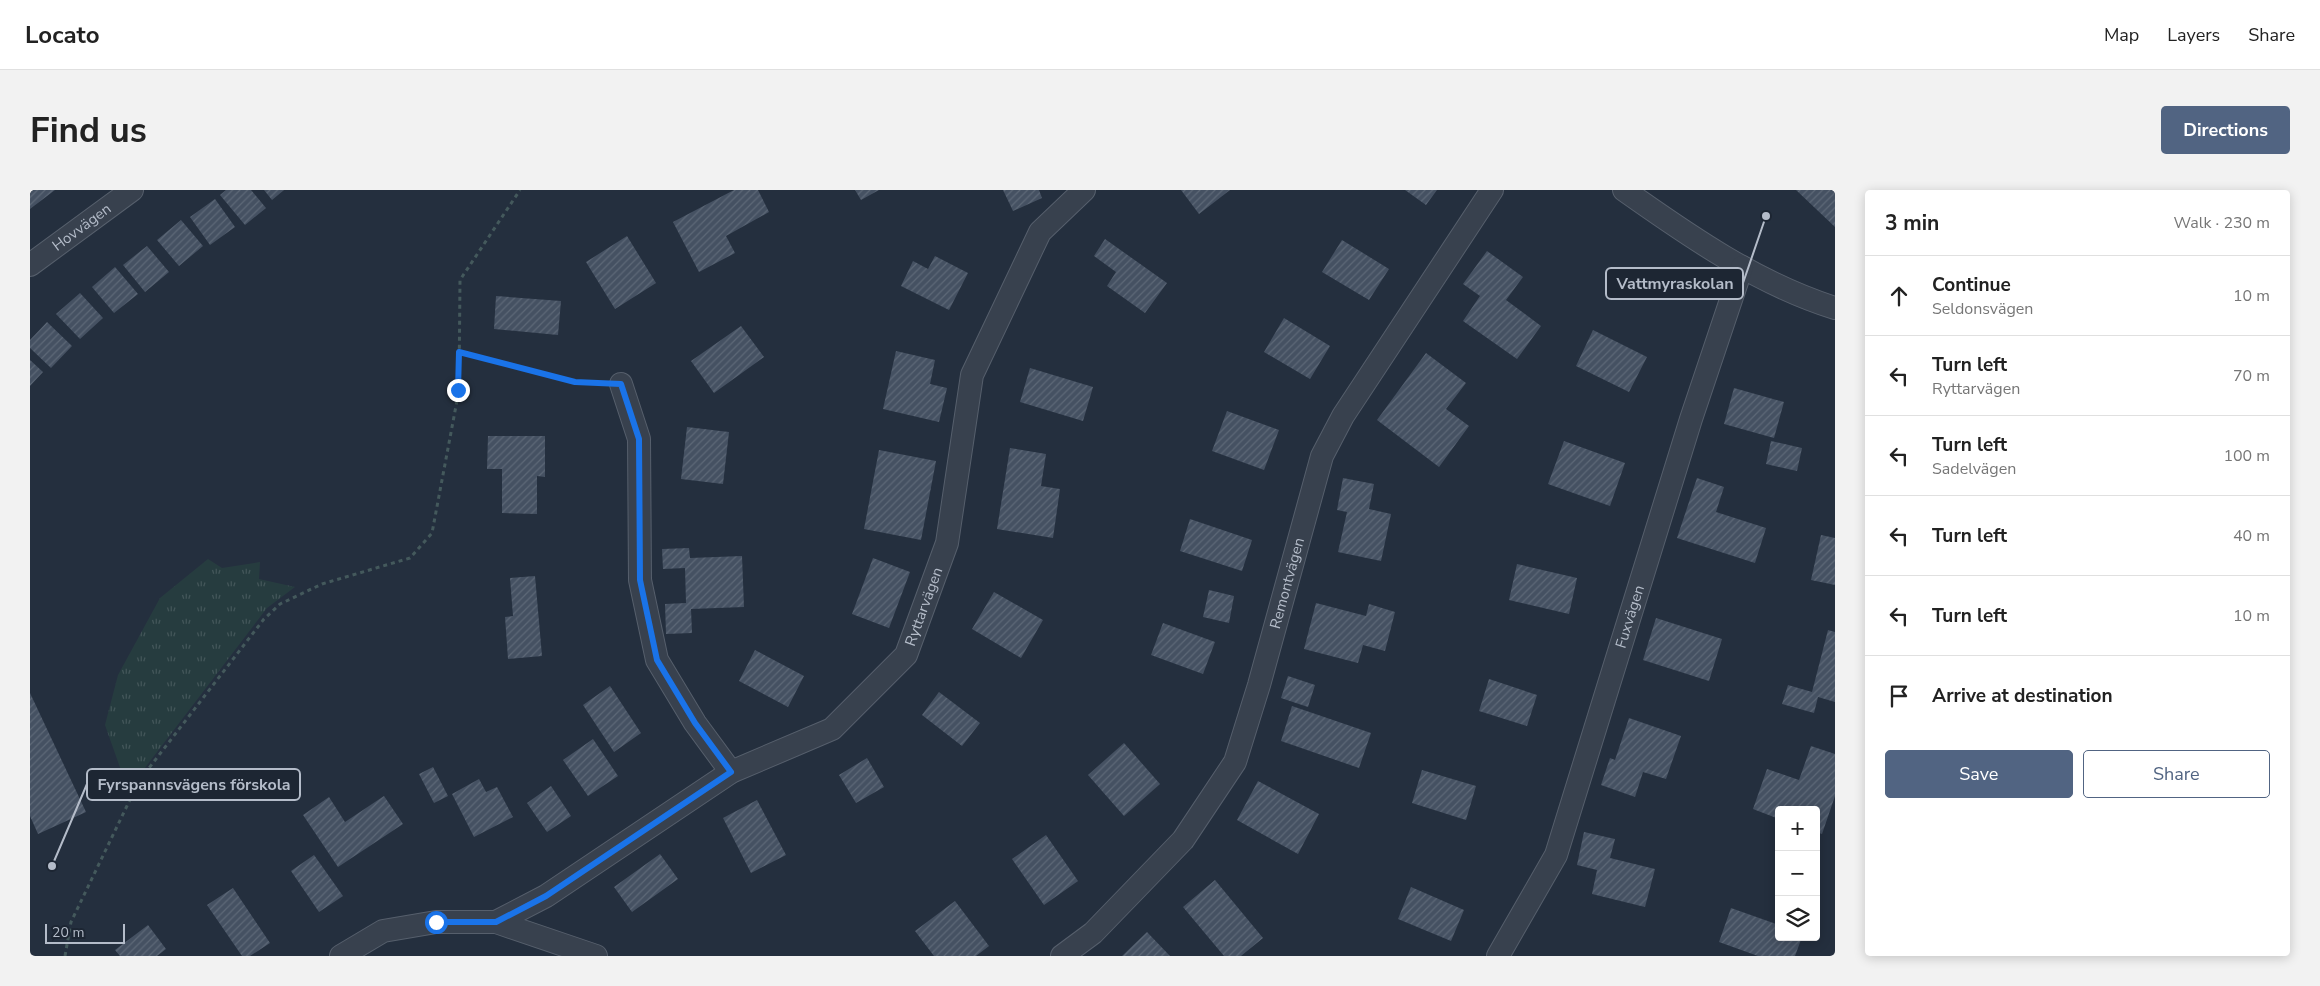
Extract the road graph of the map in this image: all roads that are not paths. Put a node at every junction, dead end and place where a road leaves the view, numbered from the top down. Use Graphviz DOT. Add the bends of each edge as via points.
graph roads {
  1 [pos="132,190"];
  2 [pos="1084,190"];
  3 [pos="1492,190"];
  4 [pos="1624,190"];
  5 [pos="30,265"];
  6 [pos="1742,267"];
  7 [pos="1835,308"];
  8 [pos="621,384"];
  9 [pos="731,772"];
  10 [pos="496,922"];
  11 [pos="341,956"];
  12 [pos="596,956"];
  13 [pos="1062,956"];
  14 [pos="1498,956"];
  1 -- 5 [label="street, Hovvägen"];
  2 -- 9 [label="street, Ryttarvägen" via="1040,232 972,375 947,543 906,655 832,729"];
  3 -- 13 [label="street, Remontvägen" via="1343,416 1322,456 1235,762 1183,840 1093,933"];
  4 -- 6 [label="street"];
  6 -- 7 [label="street" via="1814,302"];
  6 -- 14 [label="street, Fuxvägen" via="1691,419 1556,855"];
  8 -- 9 [label="street" via="639,439 640,580 657,660 695,723"];
  9 -- 10 [label="street, Ryttarvägen" via="546,896"];
  10 -- 11 [label="street" via="436,922 383,931"];
  10 -- 12 [label="street"];
}
